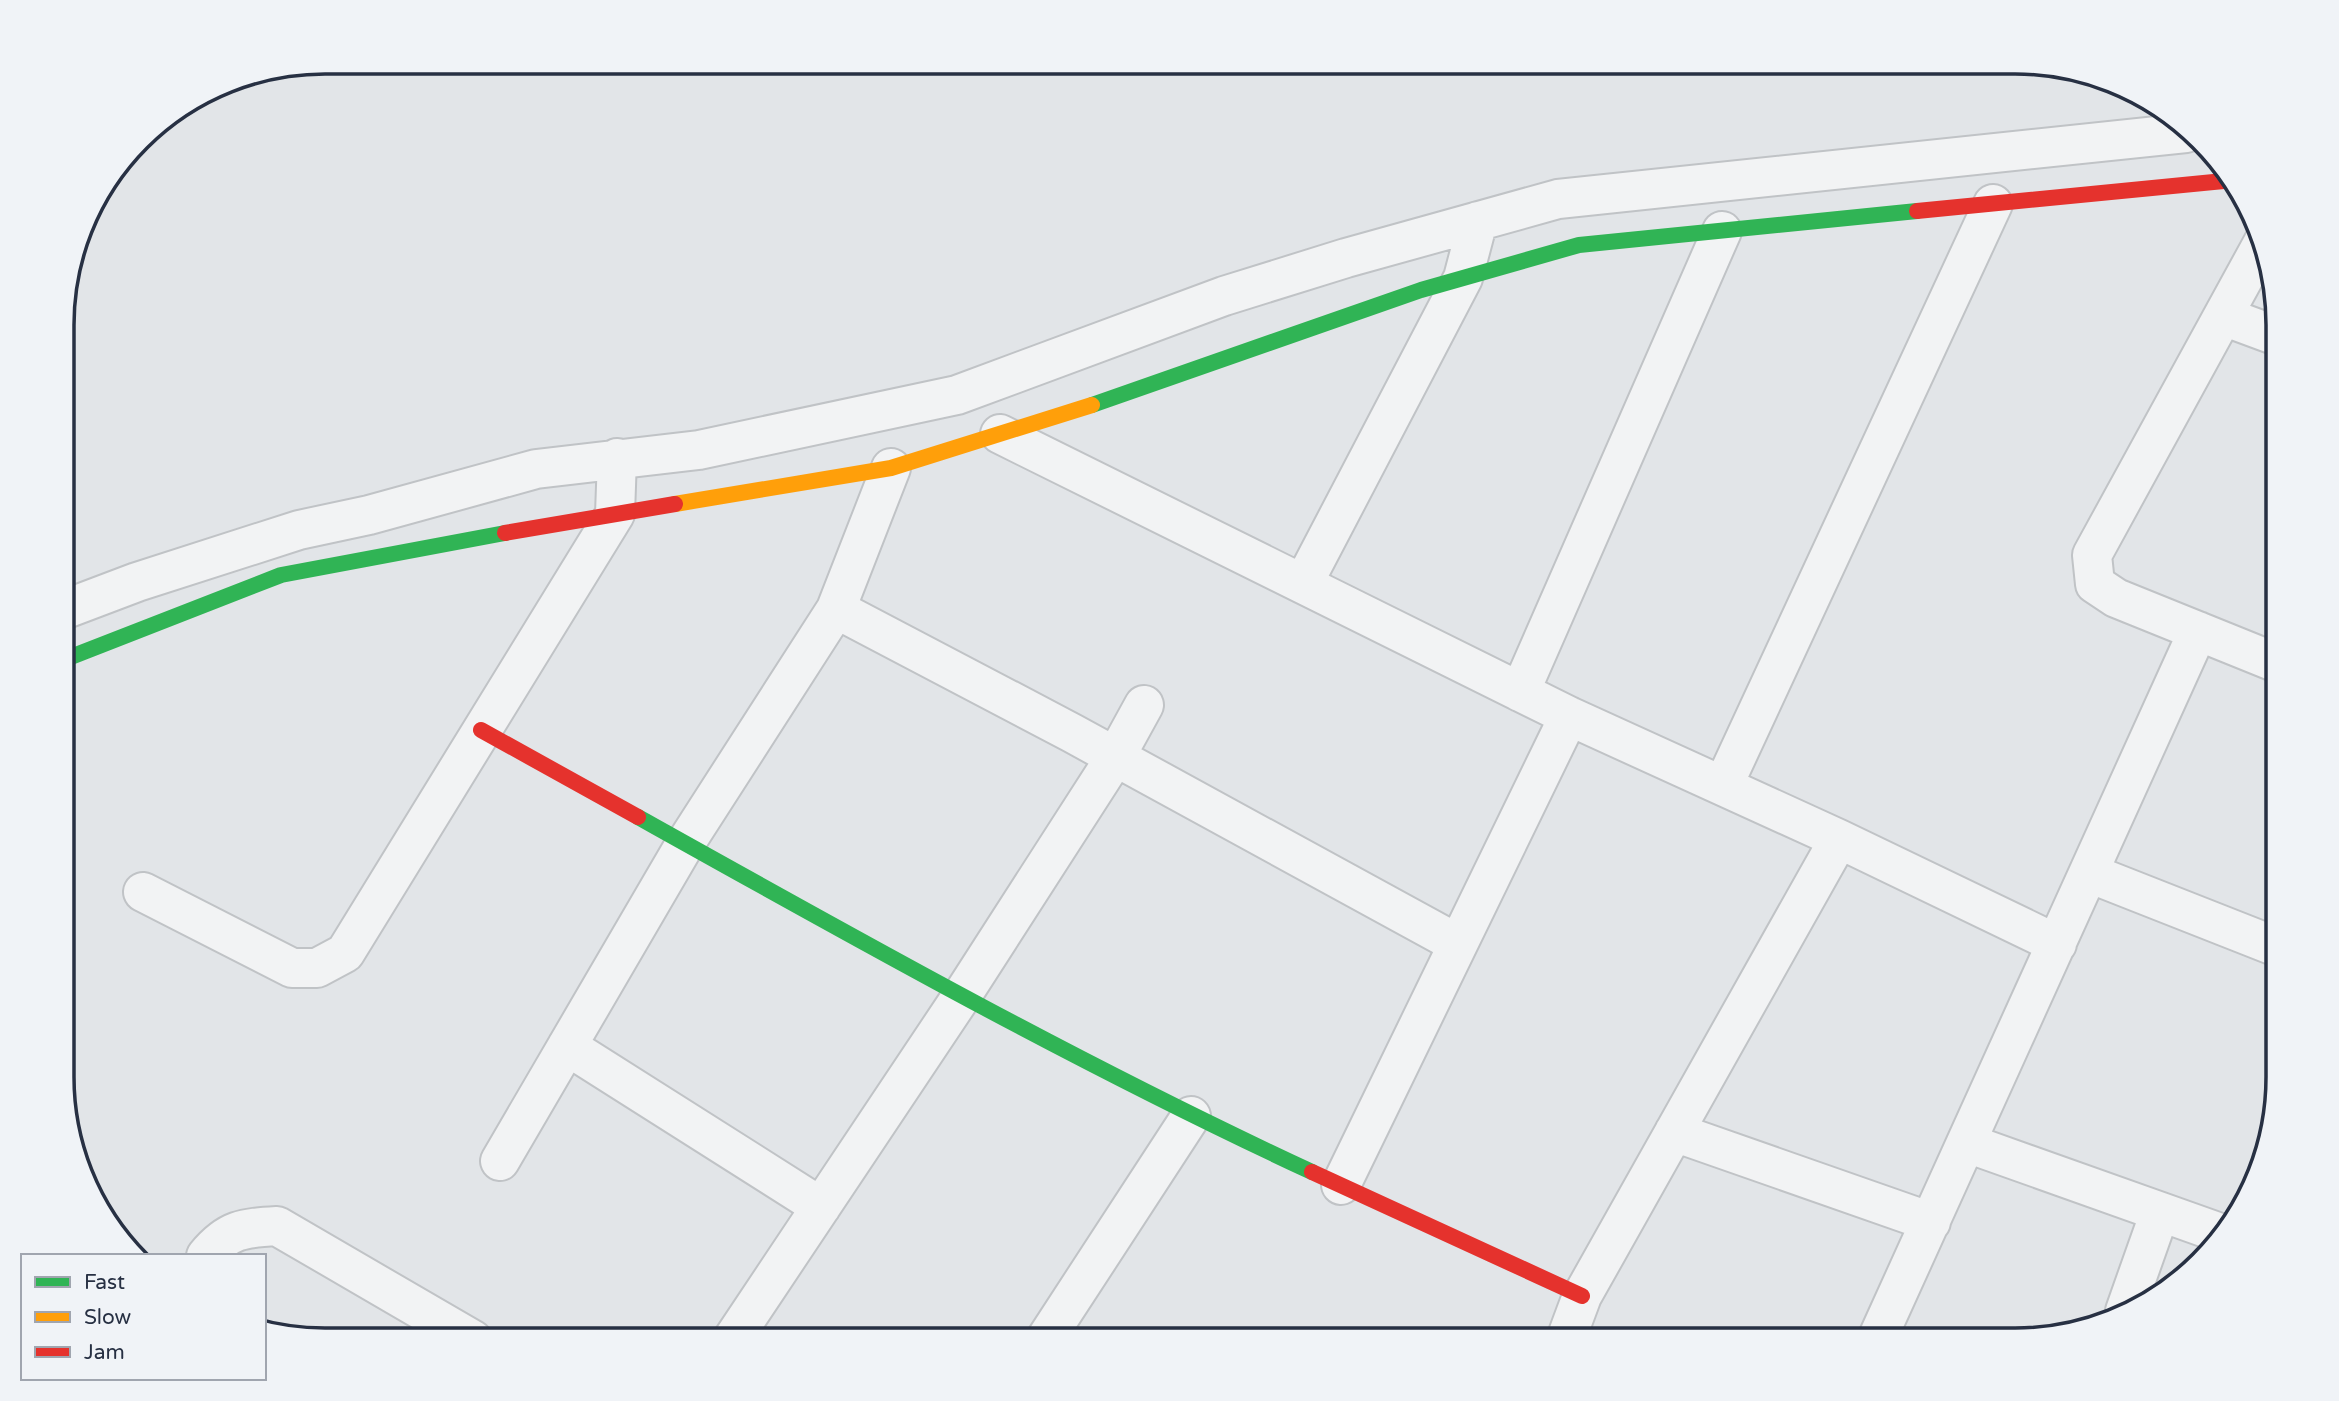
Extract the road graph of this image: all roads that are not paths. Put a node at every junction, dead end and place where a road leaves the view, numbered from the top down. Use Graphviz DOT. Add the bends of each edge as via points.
graph roads {
  1 [pos="2178,134"];
  2 [pos="2220,181"];
  3 [pos="1993,204"];
  4 [pos="1478,220"];
  5 [pos="1722,231"];
  6 [pos="2256,256"];
  7 [pos="1463,278"];
  8 [pos="2223,316"];
  9 [pos="2266,332"];
  10 [pos="1000,434"];
  11 [pos="617,458"];
  12 [pos="891,468"];
  13 [pos="615,514"];
  14 [pos="137,582"];
  15 [pos="1303,584"];
  16 [pos="74,606"];
  17 [pos="836,609"];
  18 [pos="150,626"];
  19 [pos="2198,631"];
  20 [pos="74,656"];
  21 [pos="2266,659"];
  22 [pos="1520,692"];
  23 [pos="1144,705"];
  24 [pos="1569,716"];
  25 [pos="481,730"];
  26 [pos="1116,756"];
  27 [pos="1723,786"];
  28 [pos="1839,839"];
  29 [pos="685,844"];
  30 [pos="2089,873"];
  31 [pos="142,892"];
  32 [pos="2266,943"];
  33 [pos="1458,944"];
  34 [pos="2057,944"];
  35 [pos="961,997"];
  36 [pos="567,1046"];
  37 [pos="1191,1116"];
  38 [pos="1674,1132"];
  39 [pos="1967,1143"];
  40 [pos="500,1161"];
  41 [pos="1341,1185"];
  42 [pos="821,1207"];
  43 [pos="2160,1212"];
  44 [pos="1931,1222"];
  45 [pos="2213,1230"];
  46 [pos="208,1254"];
  47 [pos="1582,1296"];
  48 [pos="2129,1300"];
  49 [pos="450,1328"];
  50 [pos="740,1328"];
  51 [pos="1052,1328"];
  52 [pos="1570,1328"];
  53 [pos="1882,1328"];
  1 -- 4 [label="street" via="1558,199"];
  2 -- 3 [label="street"];
  3 -- 5 [label="street"];
  3 -- 27 [label="street"];
  4 -- 7 [label="street"];
  4 -- 11 [label="street" via="1224,296 957,395 699,450"];
  5 -- 7 [label="street" via="1579,245"];
  5 -- 22 [label="street"];
  6 -- 8 [label="street"];
  7 -- 10 [label="street"];
  7 -- 15 [label="street"];
  8 -- 9 [label="street"];
  8 -- 19 [label="street" via="2092,555 2095,584"];
  10 -- 12 [label="street"];
  10 -- 15 [label="street"];
  11 -- 13 [label="street"];
  11 -- 14 [label="street" via="536,469 299,530"];
  12 -- 13 [label="street"];
  12 -- 17 [label="street"];
  13 -- 18 [label="street" via="281,575"];
  13 -- 25 [label="street"];
  14 -- 16 [label="street"];
  14 -- 18 [label="street"];
  15 -- 22 [label="street"];
  17 -- 26 [label="street"];
  17 -- 29 [label="street"];
  18 -- 20 [label="street"];
  19 -- 21 [label="street"];
  19 -- 30 [label="street"];
  22 -- 24 [label="street"];
  23 -- 26 [label="street"];
  24 -- 27 [label="street"];
  24 -- 33 [label="street"];
  25 -- 29 [label="street"];
  25 -- 31 [label="street" via="345,953 317,968 292,968"];
  26 -- 33 [label="street"];
  26 -- 35 [label="street"];
  27 -- 28 [label="street"];
  28 -- 34 [label="street"];
  28 -- 38 [label="street"];
  29 -- 35 [label="street"];
  29 -- 36 [label="street"];
  30 -- 32 [label="street"];
  30 -- 34 [label="street"];
  33 -- 41 [label="street"];
  34 -- 39 [label="street"];
  35 -- 37 [label="street"];
  35 -- 42 [label="street"];
  36 -- 40 [label="street"];
  36 -- 42 [label="street"];
  37 -- 41 [label="street"];
  37 -- 51 [label="street"];
  38 -- 44 [label="street"];
  38 -- 47 [label="street"];
  39 -- 43 [label="street"];
  39 -- 44 [label="street"];
  41 -- 47 [label="street"];
  42 -- 50 [label="street"];
  43 -- 45 [label="street"];
  43 -- 48 [label="street"];
  44 -- 53 [label="street"];
  46 -- 49 [label="street" via="223,1236 277,1226"];
  47 -- 52 [label="street"];
}
